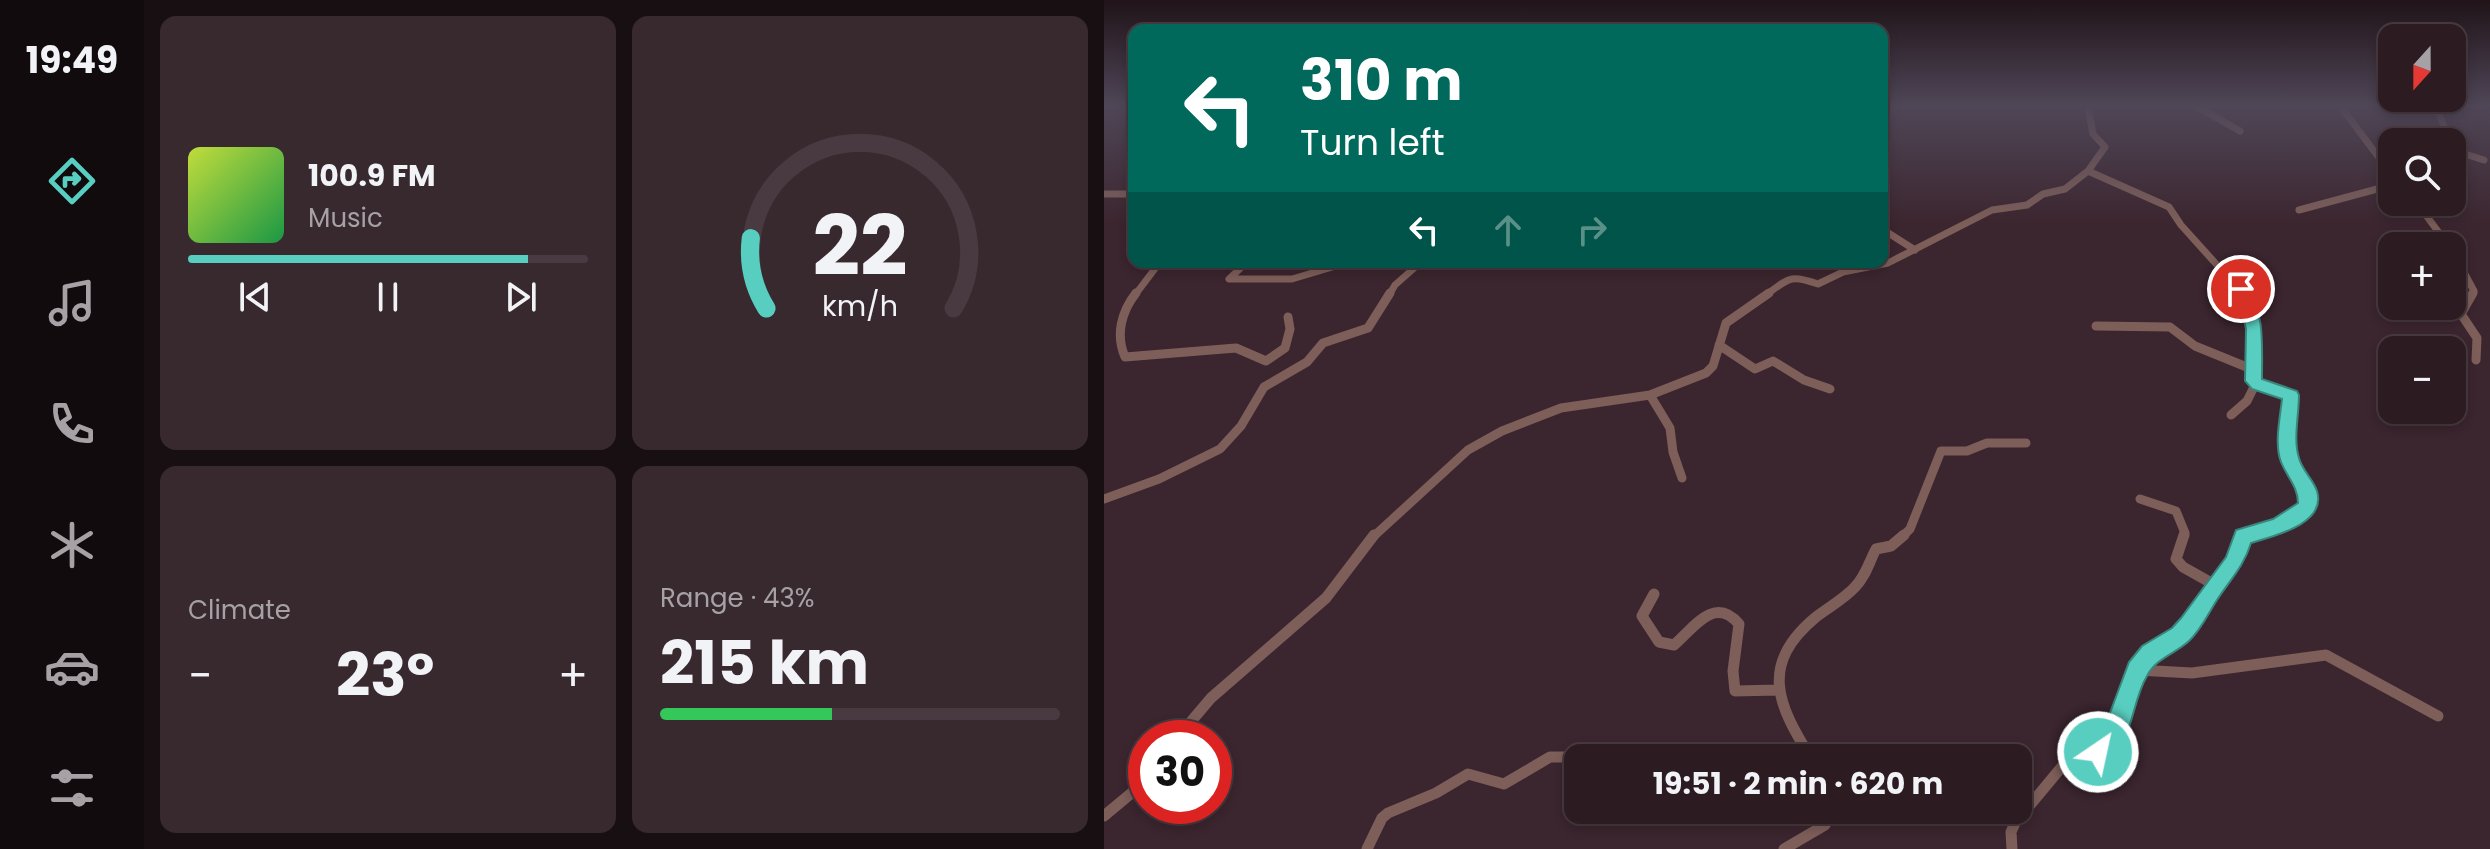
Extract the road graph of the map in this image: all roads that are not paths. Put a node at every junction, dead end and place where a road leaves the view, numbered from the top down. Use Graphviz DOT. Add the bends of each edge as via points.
graph roads {
  1 [pos="2105,147"];
  2 [pos="2466,154"];
  3 [pos="2484,160"];
  4 [pos="2088,171"];
  5 [pos="2378,189"];
  6 [pos="1128,193"];
  7 [pos="1104,194"];
  8 [pos="2299,210"];
  9 [pos="2427,216"];
  10 [pos="2439,232"];
  11 [pos="1888,233"];
  12 [pos="1915,250"];
  13 [pos="1888,262"];
  14 [pos="1156,268"];
  15 [pos="1241,268"];
  16 [pos="1329,268"];
  17 [pos="1414,268"];
  18 [pos="1874,268"];
  19 [pos="2466,276"];
  20 [pos="2466,305"];
  21 [pos="1288,317"];
  22 [pos="2465,320"];
  23 [pos="2096,326"];
  24 [pos="1719,345"];
  25 [pos="2476,360"];
  26 [pos="2254,370"];
  27 [pos="2256,383"];
  28 [pos="1830,389"];
  29 [pos="1650,395"];
  30 [pos="2231,415"];
  31 [pos="2026,443"];
  32 [pos="1682,478"];
  33 [pos="1104,499"];
  34 [pos="2140,499"];
  35 [pos="2215,585"];
  36 [pos="1654,594"];
  37 [pos="2137,670"];
  38 [pos="1777,690"];
  39 [pos="2438,716"];
  40 [pos="1192,720"];
  41 [pos="1803,744"];
  42 [pos="1564,757"];
  43 [pos="1128,796"];
  44 [pos="1104,816"];
  45 [pos="1826,824"];
  46 [pos="1367,849"];
  47 [pos="1784,849"];
  48 [pos="2012,849"];
  1 -- 4 [label="street"];
  2 -- 3 [label="street"];
  4 -- 12 [label="street" via="2065,189 2027,205 1982,214"];
  4 -- 26 [label="street" via="2168,205 2241,289 2254,329"];
  5 -- 8 [label="street"];
  6 -- 7 [label="street"];
  9 -- 10 [label="street"];
  11 -- 12 [label="street"];
  12 -- 13 [label="street"];
  14 -- 21 [label="street" via="1118,323 1125,357 1236,348 1266,361 1285,348"];
  15 -- 16 [label="street" via="1229,279 1292,279"];
  17 -- 33 [label="street" via="1395,285 1368,328 1323,343 1307,362 1264,387 1220,449"];
  18 -- 24 [label="street" via="1835,274 1818,284 1789,278 1726,323"];
  19 -- 20 [label="street" via="2474,291"];
  22 -- 25 [label="street" via="2477,338"];
  23 -- 26 [label="street" via="2170,327 2200,349"];
  24 -- 28 [label="street" via="1755,369 1774,361"];
  24 -- 29 [label="street" via="1706,373"];
  26 -- 27 [label="street"];
  27 -- 30 [label="street"];
  27 -- 35 [label="street" via="2291,395 2288,451 2307,492 2308,507 2279,526 2246,533 2235,561"];
  29 -- 32 [label="street" via="1670,428"];
  29 -- 40 [label="street" via="1561,408 1468,450 1376,532 1326,598"];
  31 -- 38 [label="street" via="1941,451 1910,529 1891,546 1876,549 1859,583 1801,629 1779,662"];
  34 -- 35 [label="street" via="2176,511 2185,530 2176,559"];
  35 -- 37 [label="street" via="2186,629"];
  36 -- 38 [label="street" via="1642,616 1659,642 1674,645 1701,617 1728,615 1739,624 1735,691"];
  37 -- 39 [label="street" via="2192,673 2326,655"];
  37 -- 48 [label="street" via="2114,737 2098,752 2065,763 2015,823"];
  38 -- 41 [label="street"];
  42 -- 46 [label="street" via="1550,757 1504,784 1468,774 1388,813"];
  43 -- 44 [label="street"];
  45 -- 47 [label="street"];
}
